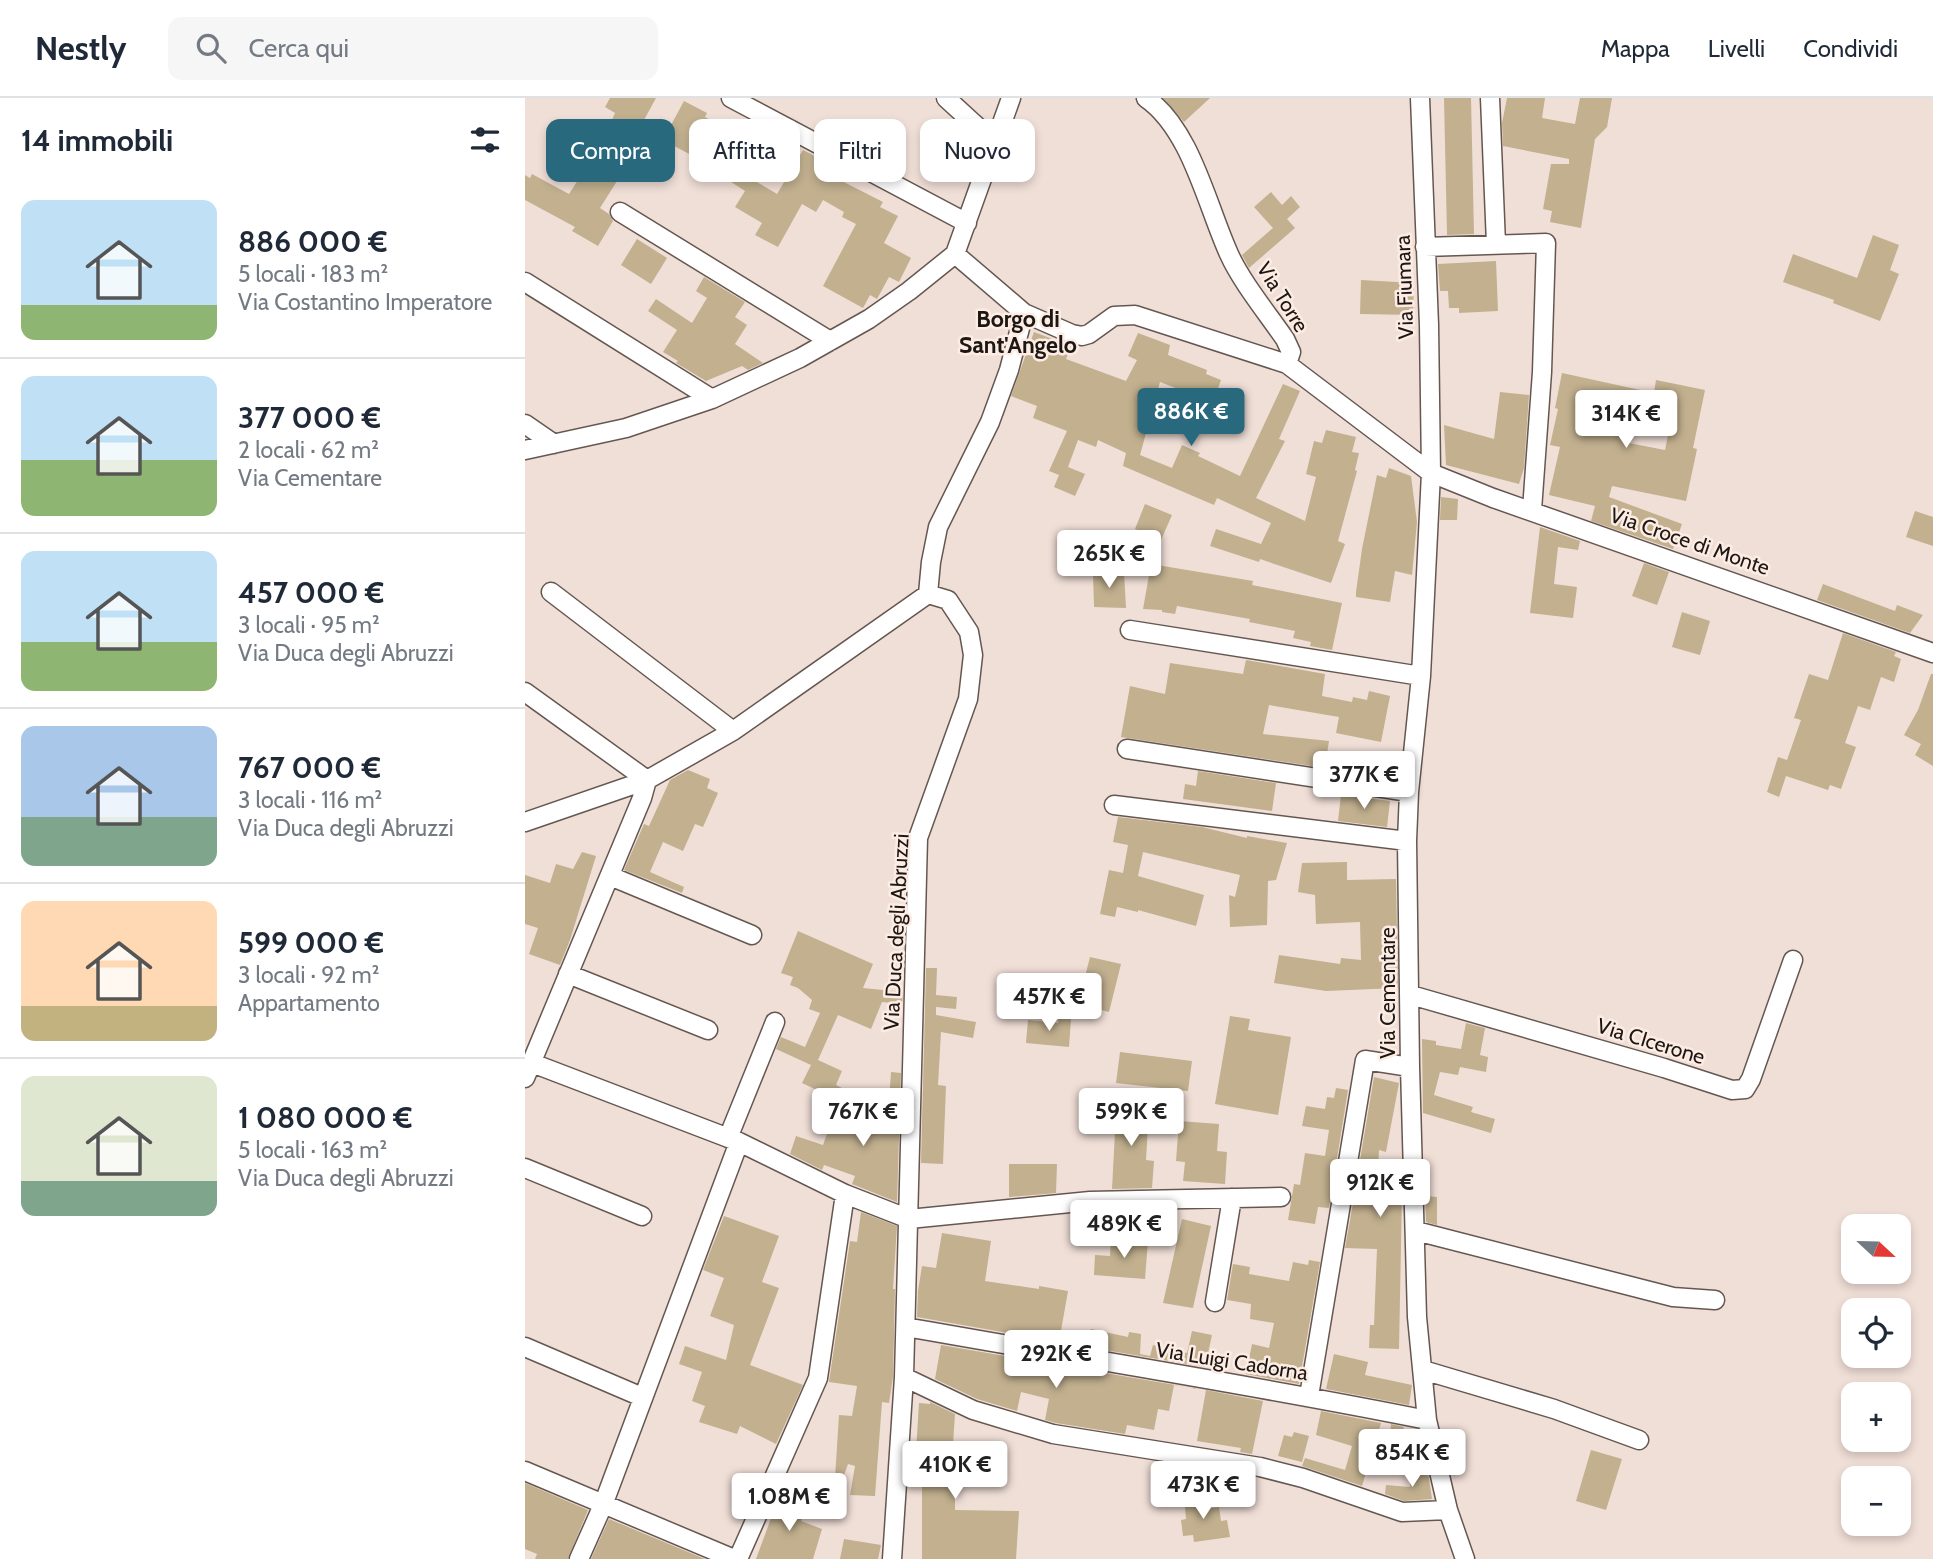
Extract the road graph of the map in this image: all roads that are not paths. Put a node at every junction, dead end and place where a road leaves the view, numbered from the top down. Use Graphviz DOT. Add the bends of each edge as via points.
graph roads {
  1 [pos="731,98"];
  2 [pos="946,98"];
  3 [pos="1011,98"];
  4 [pos="1146,98"];
  5 [pos="1420,98"];
  6 [pos="1490,98"];
  7 [pos="969,119"];
  8 [pos="1003,119"];
  9 [pos="981,182"];
  10 [pos="620,212"];
  11 [pos="967,223"];
  12 [pos="1496,244"];
  13 [pos="1425,247"];
  14 [pos="955,254"];
  15 [pos="525,282"];
  16 [pos="1024,313"];
  17 [pos="829,341"];
  18 [pos="1287,365"];
  19 [pos="712,399"];
  20 [pos="525,424"];
  21 [pos="554,444"];
  22 [pos="525,450"];
  23 [pos="1431,473"];
  24 [pos="1532,510"];
  25 [pos="551,592"];
  26 [pos="929,594"];
  27 [pos="1130,630"];
  28 [pos="1933,653"];
  29 [pos="1421,676"];
  30 [pos="525,692"];
  31 [pos="733,731"];
  32 [pos="1127,749"];
  33 [pos="647,780"];
  34 [pos="1409,792"];
  35 [pos="1114,805"];
  36 [pos="525,822"];
  37 [pos="1408,841"];
  38 [pos="610,876"];
  39 [pos="753,935"];
  40 [pos="1793,960"];
  41 [pos="568,974"];
  42 [pos="1411,995"];
  43 [pos="775,1022"];
  44 [pos="709,1030"];
  45 [pos="1410,1067"];
  46 [pos="528,1071"];
  47 [pos="733,1140"];
  48 [pos="525,1168"];
  49 [pos="845,1194"];
  50 [pos="1281,1197"];
  51 [pos="1232,1198"];
  52 [pos="642,1216"];
  53 [pos="909,1219"];
  54 [pos="1416,1231"];
  55 [pos="1716,1300"];
  56 [pos="1215,1302"];
  57 [pos="906,1327"];
  58 [pos="525,1347"];
  59 [pos="1423,1370"];
  60 [pos="904,1377"];
  61 [pos="1309,1396"];
  62 [pos="642,1397"];
  63 [pos="1427,1420"];
  64 [pos="1639,1440"];
  65 [pos="525,1471"];
  66 [pos="603,1505"];
  67 [pos="1448,1510"];
  68 [pos="579,1559"];
  69 [pos="736,1559"];
  70 [pos="892,1559"];
  71 [pos="1465,1559"];
  1 -- 11 [label="street"];
  2 -- 7 [label="street"];
  3 -- 8 [label="street"];
  4 -- 18 [label="street, Via Torre" via="1188,151 1230,256 1291,352"];
  5 -- 13 [label="street, Via Fiumara"];
  6 -- 12 [label="street"];
  9 -- 11 [label="street"];
  10 -- 17 [label="street"];
  11 -- 14 [label="street"];
  12 -- 13 [label="street"];
  12 -- 24 [label="street" via="1546,243"];
  13 -- 23 [label="street, Via Fiumara"];
  14 -- 16 [label="street"];
  14 -- 17 [label="street" via="869,319"];
  15 -- 19 [label="street"];
  16 -- 18 [label="street" via="1082,336 1114,316 1135,315"];
  16 -- 26 [label="street" via="990,422 938,527"];
  17 -- 19 [label="street"];
  18 -- 23 [label="street, Via Torre"];
  19 -- 21 [label="street" via="626,428"];
  20 -- 21 [label="street"];
  21 -- 22 [label="street"];
  23 -- 24 [label="street, Via Croce di Monte"];
  23 -- 29 [label="street, Via Cementare"];
  24 -- 28 [label="street, Via Croce di Monte"];
  25 -- 31 [label="street"];
  26 -- 31 [label="street"];
  26 -- 53 [label="street, Via Duca degli Abruzzi" via="948,600 969,632 973,655 968,699 918,838"];
  27 -- 29 [label="street"];
  29 -- 34 [label="street, Via Cementare"];
  30 -- 33 [label="street"];
  31 -- 33 [label="street"];
  32 -- 34 [label="street"];
  33 -- 36 [label="street"];
  33 -- 38 [label="street"];
  34 -- 37 [label="street, Via Cementare"];
  35 -- 37 [label="street"];
  37 -- 42 [label="street, Via Cementare"];
  38 -- 39 [label="street"];
  38 -- 41 [label="street"];
  40 -- 42 [label="street, Via CIcerone" via="1745,1089 1732,1090"];
  41 -- 44 [label="street"];
  41 -- 46 [label="street"];
  42 -- 45 [label="street, Via Cementare"];
  43 -- 47 [label="street"];
  45 -- 54 [label="street, Via Cementare"];
  45 -- 61 [label="street" via="1365,1060"];
  46 -- 47 [label="street"];
  47 -- 49 [label="street"];
  47 -- 62 [label="street"];
  48 -- 52 [label="street"];
  49 -- 53 [label="street"];
  49 -- 69 [label="street" via="818,1378"];
  50 -- 51 [label="street"];
  51 -- 53 [label="street" via="1090,1201"];
  51 -- 56 [label="street"];
  53 -- 57 [label="street, Via Duca degli Abruzzi"];
  54 -- 55 [label="street" via="1673,1297"];
  54 -- 59 [label="street, Via Cementare"];
  57 -- 60 [label="street, Via Duca degli Abruzzi"];
  57 -- 61 [label="street, Via Luigi Cadorna"];
  58 -- 62 [label="street"];
  59 -- 63 [label="street, Via Cementare"];
  59 -- 64 [label="street"];
  60 -- 67 [label="street" via="973,1410 1053,1434 1260,1467 1402,1512"];
  60 -- 70 [label="street, Via Duca degli Abruzzi"];
  61 -- 63 [label="street, Via Luigi Cadorna"];
  62 -- 66 [label="street"];
  63 -- 67 [label="street, Via Cementare"];
  65 -- 66 [label="street"];
  66 -- 68 [label="street"];
  66 -- 69 [label="street"];
  67 -- 71 [label="street, Via Cementare"];
}
